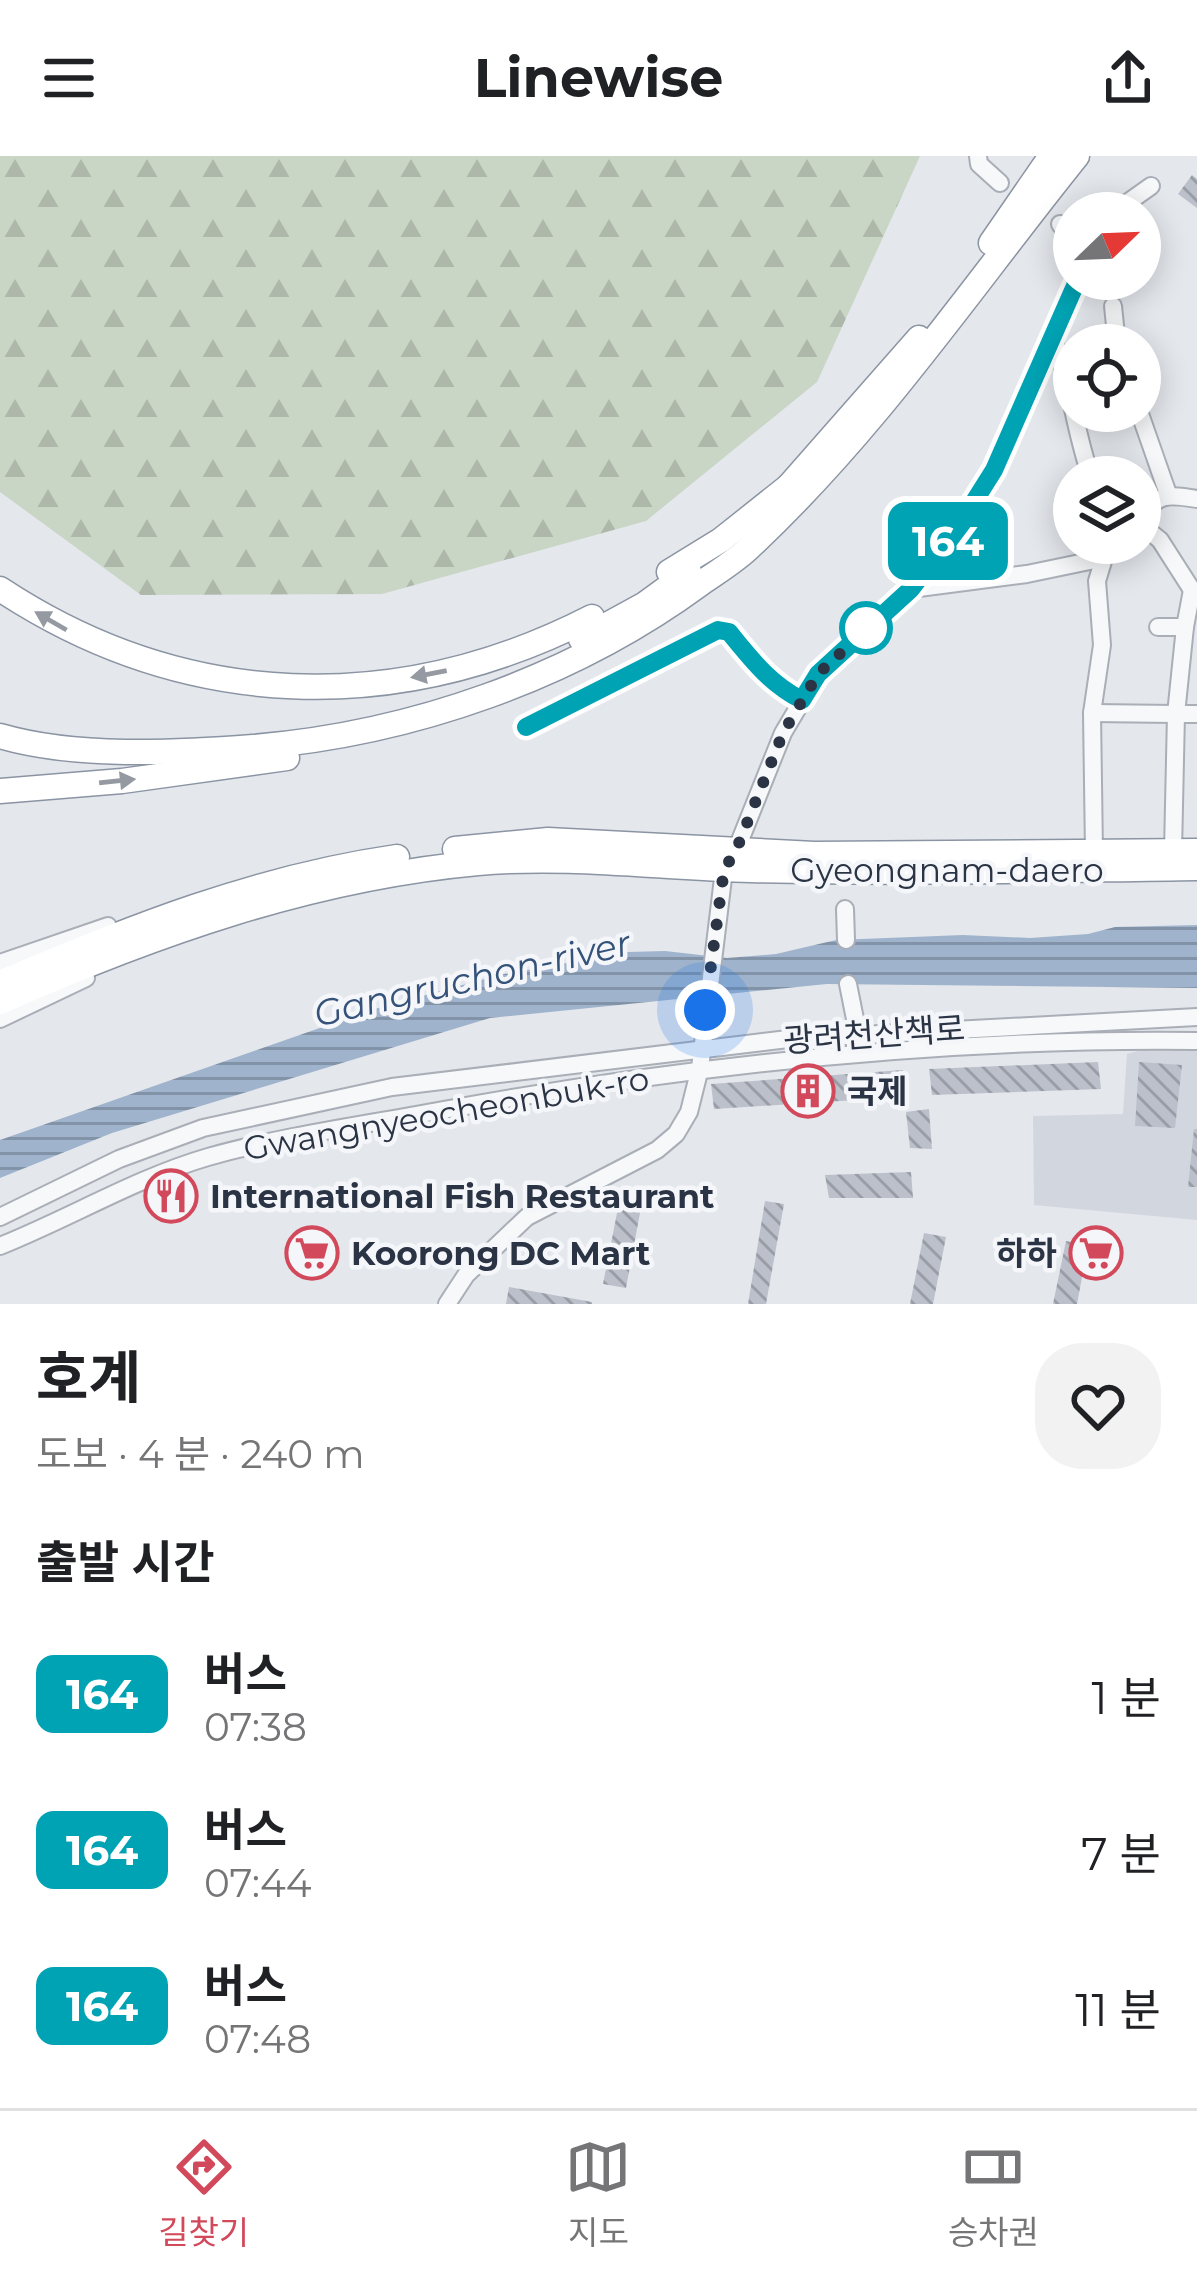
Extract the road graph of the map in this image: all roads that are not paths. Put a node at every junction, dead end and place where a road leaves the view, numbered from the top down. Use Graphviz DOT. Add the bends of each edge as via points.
graph roads {
  1 [pos="978,156"];
  2 [pos="1051,156"];
  3 [pos="1077,156"];
  4 [pos="1000,183"];
  5 [pos="1151,186"];
  6 [pos="1143,192"];
  7 [pos="1068,300"];
  8 [pos="1113,306"];
  9 [pos="1115,324"];
  10 [pos="1052,334"];
  11 [pos="1146,432"];
  12 [pos="1084,456"];
  13 [pos="789,486"];
  14 [pos="1168,494"];
  15 [pos="1161,498"];
  16 [pos="1197,499"];
  17 [pos="1161,542"];
  18 [pos="1078,564"];
  19 [pos="1102,564"];
  20 [pos="0,589"];
  21 [pos="911,589"];
  22 [pos="1194,591"];
  23 [pos="1158,627"];
  24 [pos="1184,627"];
  25 [pos="582,657"];
  26 [pos="802,700"];
  27 [pos="1092,713"];
  28 [pos="1176,714"];
  29 [pos="1197,714"];
  30 [pos="0,723"];
  31 [pos="526,727"];
  32 [pos="0,736"];
  33 [pos="0,791"];
  34 [pos="1185,851"];
  35 [pos="1094,852"];
  36 [pos="1197,868"];
  37 [pos="726,870"];
  38 [pos="249,897"];
  39 [pos="845,909"];
  40 [pos="846,940"];
  41 [pos="0,963"];
  42 [pos="0,983"];
  43 [pos="848,985"];
  44 [pos="0,1002"];
  45 [pos="1197,1017"];
  46 [pos="0,1019"];
  47 [pos="858,1034"];
  48 [pos="1197,1040"];
  49 [pos="700,1048"];
  50 [pos="700,1068"];
  51 [pos="0,1217"];
  52 [pos="0,1246"];
  53 [pos="447,1304"];
  1 -- 4 [label="street"];
  2 -- 13 [label="highway" via="930,324"];
  3 -- 25 [label="highway" via="835,462 748,550 649,622"];
  5 -- 6 [label="street"];
  7 -- 10 [label="street"];
  8 -- 9 [label="street"];
  10 -- 12 [label="street"];
  10 -- 21 [label="street" via="994,470"];
  11 -- 14 [label="street"];
  13 -- 20 [label="highway, one-way" via="702,552 542,642 369,686 306,688 194,674 70,632"];
  13 -- 30 [label="highway" via="734,541 645,604 488,683 400,712 213,740 125,741"];
  14 -- 15 [label="street"];
  14 -- 16 [label="street"];
  17 -- 22 [label="street"];
  18 -- 21 [label="street"];
  19 -- 27 [label="street"];
  21 -- 26 [label="street" via="832,659"];
  22 -- 24 [label="street"];
  23 -- 24 [label="street"];
  24 -- 28 [label="street"];
  25 -- 32 [label="highway" via="415,718 305,743 178,752"];
  33 -- 25 [label="highway, one-way" via="361,746 501,701"];
  26 -- 31 [label="street" via="718,630"];
  26 -- 37 [label="street"];
  27 -- 28 [label="street"];
  27 -- 35 [label="street"];
  28 -- 29 [label="street"];
  28 -- 34 [label="street"];
  34 -- 35 [label="highway, Gyeongnam-daero"];
  35 -- 37 [label="highway, Gyeongnam-daero" via="814,854"];
  36 -- 37 [label="highway, Gyeongnam-daero"];
  37 -- 38 [label="highway, Gyeongnam-daero" via="548,840 376,860"];
  37 -- 49 [label="street"];
  38 -- 41 [label="street" via="162,907"];
  38 -- 42 [label="highway, Gyeongnam-daero" via="94,942"];
  38 -- 44 [label="highway, Gyeongnam-daero"];
  38 -- 46 [label="street"];
  39 -- 40 [label="street"];
  43 -- 47 [label="street"];
  45 -- 47 [label="street, 광려천산책로"];
  47 -- 49 [label="street, 광려천산책로"];
  48 -- 50 [label="street, Gwangnyeocheonbuk-ro" via="936,1045"];
  49 -- 50 [label="street"];
  49 -- 51 [label="street, 광려천산책로" via="392,1087 203,1128"];
  50 -- 52 [label="street, Gwangnyeocheonbuk-ro" via="207,1158"];
  50 -- 53 [label="street" via="676,1134 527,1216"];
}
